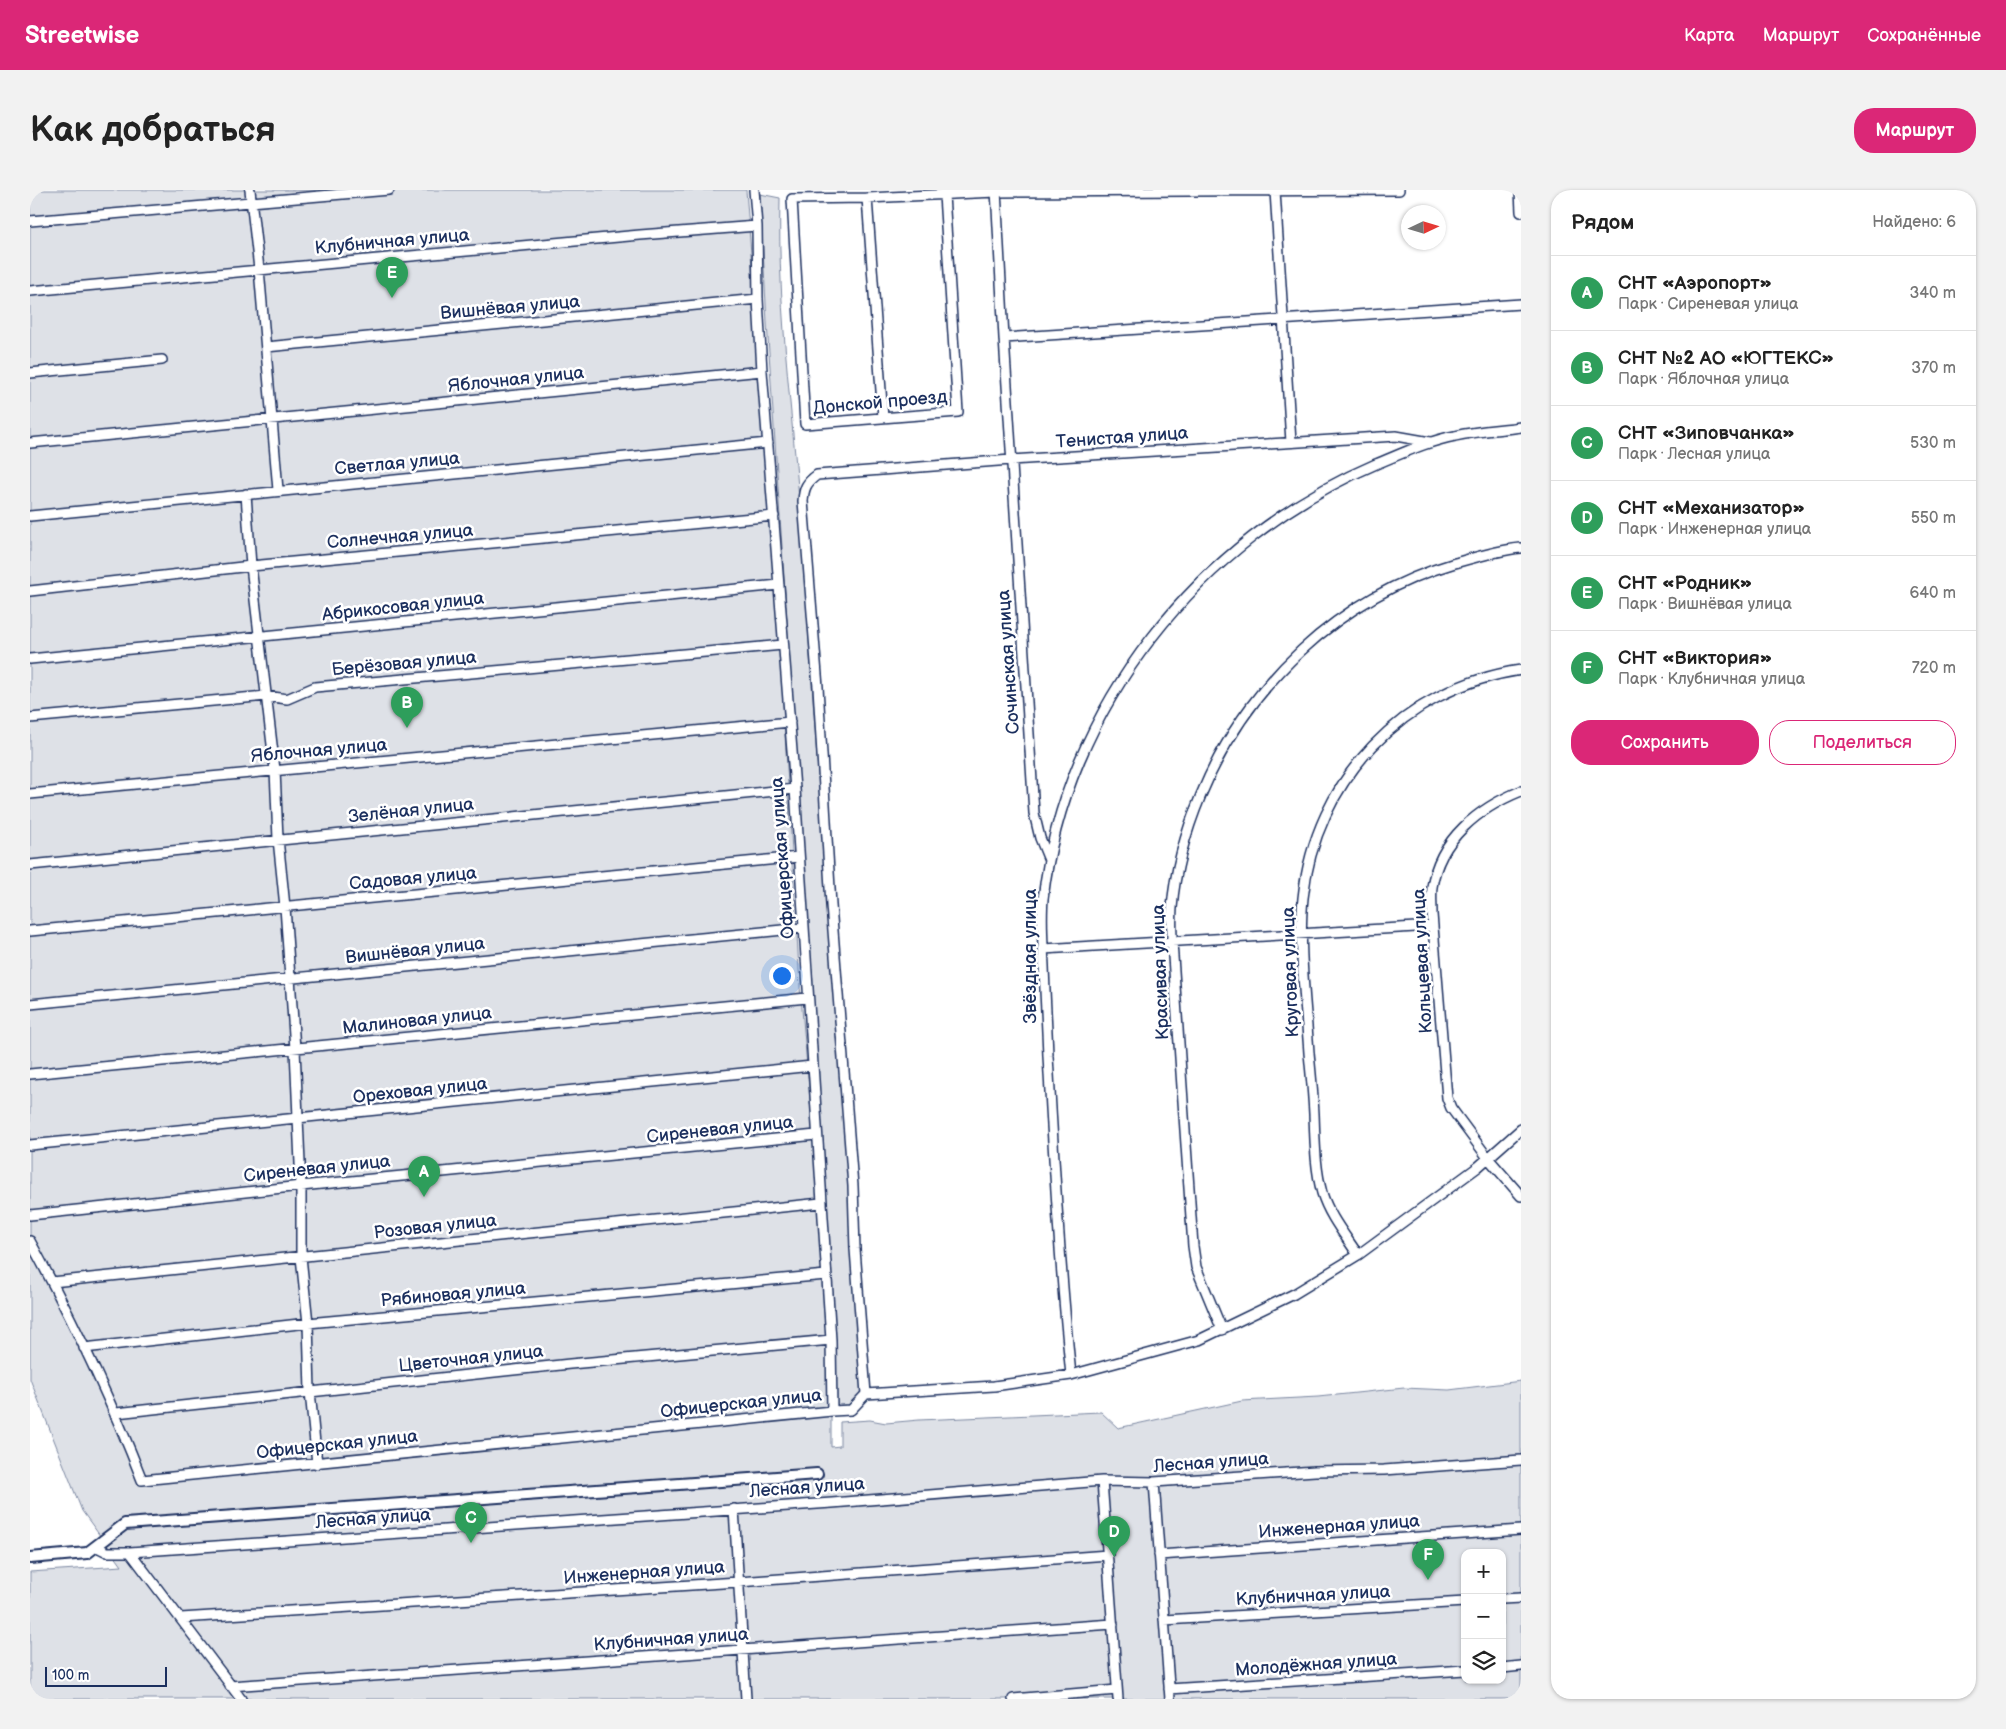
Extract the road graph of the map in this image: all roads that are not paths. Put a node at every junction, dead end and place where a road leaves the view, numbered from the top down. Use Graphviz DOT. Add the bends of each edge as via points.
graph roads {
  1 [pos="250,190"];
  2 [pos="389,190"];
  3 [pos="754,190"];
  4 [pos="1399,190"];
  5 [pos="1520,190"];
  6 [pos="996,191"];
  7 [pos="1275,191"];
  8 [pos="944,195"];
  9 [pos="868,198"];
  10 [pos="251,201"];
  11 [pos="1521,212"];
  12 [pos="30,221"];
  13 [pos="757,226"];
  14 [pos="259,269"];
  15 [pos="30,291"];
  16 [pos="758,300"];
  17 [pos="1521,304"];
  18 [pos="1283,320"];
  19 [pos="1004,338"];
  20 [pos="266,347"];
  21 [pos="162,360"];
  22 [pos="762,371"];
  23 [pos="30,373"];
  24 [pos="883,418"];
  25 [pos="273,420"];
  26 [pos="1521,428"];
  27 [pos="1291,442"];
  28 [pos="1430,442"];
  29 [pos="30,443"];
  30 [pos="768,443"];
  31 [pos="1011,460"];
  32 [pos="278,490"];
  33 [pos="246,494"];
  34 [pos="30,516"];
  35 [pos="774,516"];
  36 [pos="1521,548"];
  37 [pos="251,566"];
  38 [pos="778,585"];
  39 [pos="30,591"];
  40 [pos="260,636"];
  41 [pos="783,645"];
  42 [pos="30,659"];
  43 [pos="1521,670"];
  44 [pos="266,696"];
  45 [pos="30,718"];
  46 [pos="790,722"];
  47 [pos="275,770"];
  48 [pos="794,789"];
  49 [pos="1521,791"];
  50 [pos="30,794"];
  51 [pos="278,839"];
  52 [pos="799,857"];
  53 [pos="1049,860"];
  54 [pos="30,864"];
  55 [pos="285,906"];
  56 [pos="1433,926"];
  57 [pos="804,928"];
  58 [pos="30,931"];
  59 [pos="1302,934"];
  60 [pos="1172,942"];
  61 [pos="1043,949"];
  62 [pos="290,979"];
  63 [pos="807,998"];
  64 [pos="30,1004"];
  65 [pos="295,1049"];
  66 [pos="812,1066"];
  67 [pos="30,1074"];
  68 [pos="298,1119"];
  69 [pos="1521,1129"];
  70 [pos="816,1135"];
  71 [pos="30,1145"];
  72 [pos="1488,1158"];
  73 [pos="301,1186"];
  74 [pos="1521,1196"];
  75 [pos="821,1202"];
  76 [pos="30,1215"];
  77 [pos="30,1241"];
  78 [pos="1358,1255"];
  79 [pos="301,1256"];
  80 [pos="826,1275"];
  81 [pos="52,1282"];
  82 [pos="308,1324"];
  83 [pos="1222,1330"];
  84 [pos="831,1340"];
  85 [pos="84,1348"];
  86 [pos="1071,1375"];
  87 [pos="310,1391"];
  88 [pos="866,1394"];
  89 [pos="832,1411"];
  90 [pos="116,1413"];
  91 [pos="1521,1460"];
  92 [pos="317,1464"];
  93 [pos="817,1474"];
  94 [pos="1102,1481"];
  95 [pos="1154,1482"];
  96 [pos="734,1509"];
  97 [pos="1521,1530"];
  98 [pos="96,1548"];
  99 [pos="130,1552"];
  100 [pos="1108,1555"];
  101 [pos="1159,1555"];
  102 [pos="30,1558"];
  103 [pos="738,1582"];
  104 [pos="1521,1598"];
  105 [pos="1506,1599"];
  106 [pos="1461,1602"];
  107 [pos="181,1618"];
  108 [pos="1164,1620"];
  109 [pos="1113,1624"];
  110 [pos="742,1650"];
  111 [pos="1521,1666"];
  112 [pos="1506,1668"];
  113 [pos="1461,1670"];
  114 [pos="230,1686"];
  115 [pos="1169,1689"];
  116 [pos="1118,1695"];
  117 [pos="241,1699"];
  118 [pos="746,1699"];
  119 [pos="1013,1699"];
  120 [pos="1170,1699"];
  1 -- 10 [label="street"];
  2 -- 10 [label="street"];
  3 -- 13 [label="street, Офицерская улица"];
  4 -- 7 [label="street"];
  5 -- 11 [label="street"];
  6 -- 7 [label="street"];
  6 -- 8 [label="street"];
  6 -- 19 [label="street, Сочинская улица"];
  7 -- 18 [label="street"];
  8 -- 9 [label="street"];
  8 -- 24 [label="street, Донской проезд" via="958,412"];
  9 -- 24 [label="street"];
  9 -- 24 [label="street, Донской проезд" via="792,199 806,424"];
  10 -- 12 [label="street"];
  10 -- 14 [label="street"];
  13 -- 14 [label="street, Клубничная улица"];
  13 -- 16 [label="street, Офицерская улица"];
  14 -- 15 [label="street, Клубничная улица"];
  14 -- 20 [label="street"];
  16 -- 20 [label="street, Вишнёвая улица"];
  16 -- 22 [label="street, Офицерская улица"];
  17 -- 18 [label="street"];
  18 -- 19 [label="street"];
  18 -- 27 [label="street"];
  19 -- 31 [label="street, Сочинская улица"];
  20 -- 25 [label="street"];
  21 -- 23 [label="street"];
  22 -- 25 [label="street, Яблочная улица"];
  22 -- 30 [label="street, Офицерская улица"];
  25 -- 29 [label="street, Яблочная улица"];
  25 -- 32 [label="street"];
  26 -- 28 [label="street, Звёздная улица"];
  27 -- 28 [label="street, Тенистая улица" via="1396,436"];
  27 -- 31 [label="street, Тенистая улица"];
  28 -- 53 [label="street, Звёздная улица" via="1343,478 1300,502 1265,526 1197,585 1152,636 1118,684 1075,774"];
  30 -- 32 [label="street, Светлая улица"];
  30 -- 35 [label="street, Офицерская улица"];
  31 -- 53 [label="street, Сочинская улица" via="1034,813"];
  31 -- 88 [label="street, Тенистая улица" via="817,475 804,488"];
  32 -- 33 [label="street, Светлая улица"];
  33 -- 34 [label="street, Светлая улица"];
  33 -- 37 [label="street"];
  35 -- 37 [label="street, Солнечная улица"];
  35 -- 38 [label="street, Офицерская улица"];
  36 -- 60 [label="street, Красивая улица" via="1440,567 1395,585 1320,633 1270,682 1227,741 1191,819 1180,856 1172,908"];
  37 -- 39 [label="street, Солнечная улица"];
  37 -- 40 [label="street"];
  38 -- 40 [label="street, Абрикосовая улица"];
  38 -- 41 [label="street, Офицерская улица"];
  40 -- 42 [label="street, Абрикосовая улица"];
  40 -- 44 [label="street"];
  41 -- 44 [label="street, Берёзовая улица" via="315,687 287,699"];
  41 -- 46 [label="street, Офицерская улица"];
  43 -- 59 [label="street, Круговая улица" via="1478,679 1426,703 1380,738 1359,761 1331,804 1312,852 1303,896"];
  44 -- 45 [label="street, Берёзовая улица"];
  44 -- 47 [label="street"];
  46 -- 47 [label="street, Яблочная улица"];
  46 -- 48 [label="street, Офицерская улица"];
  47 -- 50 [label="street, Яблочная улица"];
  47 -- 51 [label="street"];
  48 -- 51 [label="street, Зелёная улица"];
  48 -- 52 [label="street, Офицерская улица"];
  49 -- 56 [label="street, Кольцевая улица" via="1474,817 1447,848 1432,886"];
  51 -- 54 [label="street, Зелёная улица"];
  51 -- 55 [label="street"];
  52 -- 55 [label="street, Садовая улица"];
  52 -- 57 [label="street, Офицерская улица"];
  53 -- 61 [label="street, Звёздная улица" via="1043,903"];
  55 -- 58 [label="street, Садовая улица"];
  55 -- 62 [label="street"];
  56 -- 59 [label="street"];
  56 -- 72 [label="street, Кольцевая улица" via="1447,1098"];
  57 -- 62 [label="street, Вишнёвая улица"];
  57 -- 63 [label="street, Офицерская улица"];
  59 -- 60 [label="street"];
  59 -- 78 [label="street, Круговая улица" via="1316,1154 1322,1193 1333,1218"];
  60 -- 61 [label="street"];
  60 -- 83 [label="street, Красивая улица" via="1192,1246 1196,1267"];
  61 -- 86 [label="street, Звёздная улица" via="1052,1127"];
  62 -- 64 [label="street, Вишнёвая улица"];
  62 -- 65 [label="street"];
  63 -- 65 [label="street, Малиновая улица"];
  63 -- 66 [label="street, Офицерская улица"];
  65 -- 67 [label="street, Малиновая улица"];
  65 -- 68 [label="street"];
  66 -- 68 [label="street, Ореховая улица"];
  66 -- 70 [label="street, Офицерская улица"];
  68 -- 71 [label="street, Ореховая улица"];
  68 -- 73 [label="street"];
  69 -- 72 [label="street"];
  70 -- 73 [label="street, Сиреневая улица"];
  70 -- 75 [label="street, Офицерская улица"];
  72 -- 74 [label="street, Кольцевая улица"];
  72 -- 78 [label="street"];
  73 -- 76 [label="street, Сиреневая улица"];
  73 -- 79 [label="street"];
  75 -- 79 [label="street, Розовая улица"];
  75 -- 80 [label="street, Офицерская улица"];
  77 -- 81 [label="street, Офицерская улица"];
  78 -- 83 [label="street" via="1294,1294"];
  79 -- 81 [label="street, Розовая улица"];
  79 -- 82 [label="street"];
  80 -- 82 [label="street, Рябиновая улица"];
  80 -- 84 [label="street, Офицерская улица"];
  81 -- 85 [label="street, Офицерская улица"];
  82 -- 85 [label="street, Рябиновая улица"];
  82 -- 87 [label="street"];
  83 -- 86 [label="street" via="1199,1340"];
  84 -- 87 [label="street, Цветочная улица"];
  84 -- 89 [label="street, Офицерская улица"];
  85 -- 90 [label="street, Офицерская улица"];
  86 -- 88 [label="street" via="994,1386"];
  87 -- 90 [label="street, Цветочная улица"];
  87 -- 92 [label="street"];
  88 -- 89 [label="street" via="851,1410"];
  89 -- 92 [label="street, Офицерская улица"];
  90 -- 92 [label="street, Офицерская улица" via="142,1480"];
  91 -- 95 [label="street, Лесная улица"];
  93 -- 98 [label="street, Лесная улица" via="125,1524"];
  94 -- 95 [label="street, Лесная улица"];
  94 -- 96 [label="street, Лесная улица"];
  94 -- 100 [label="street"];
  95 -- 101 [label="street"];
  96 -- 99 [label="street, Лесная улица"];
  96 -- 103 [label="street"];
  97 -- 101 [label="street, Инженерная улица"];
  98 -- 99 [label="street, Лесная улица" via="107,1552"];
  98 -- 102 [label="street, Лесная улица" via="77,1555"];
  99 -- 107 [label="street"];
  100 -- 103 [label="street, Инженерная улица"];
  100 -- 109 [label="street"];
  101 -- 108 [label="street"];
  103 -- 107 [label="street, Инженерная улица"];
  103 -- 110 [label="street"];
  104 -- 105 [label="street"];
  106 -- 108 [label="street, Клубничная улица"];
  107 -- 114 [label="street"];
  108 -- 115 [label="street"];
  109 -- 110 [label="street, Клубничная улица"];
  109 -- 116 [label="street"];
  110 -- 114 [label="street, Клубничная улица"];
  110 -- 118 [label="street"];
  111 -- 112 [label="street"];
  113 -- 115 [label="street, Молодёжная улица"];
  114 -- 117 [label="street"];
  115 -- 120 [label="street"];
  116 -- 119 [label="street"];
}
